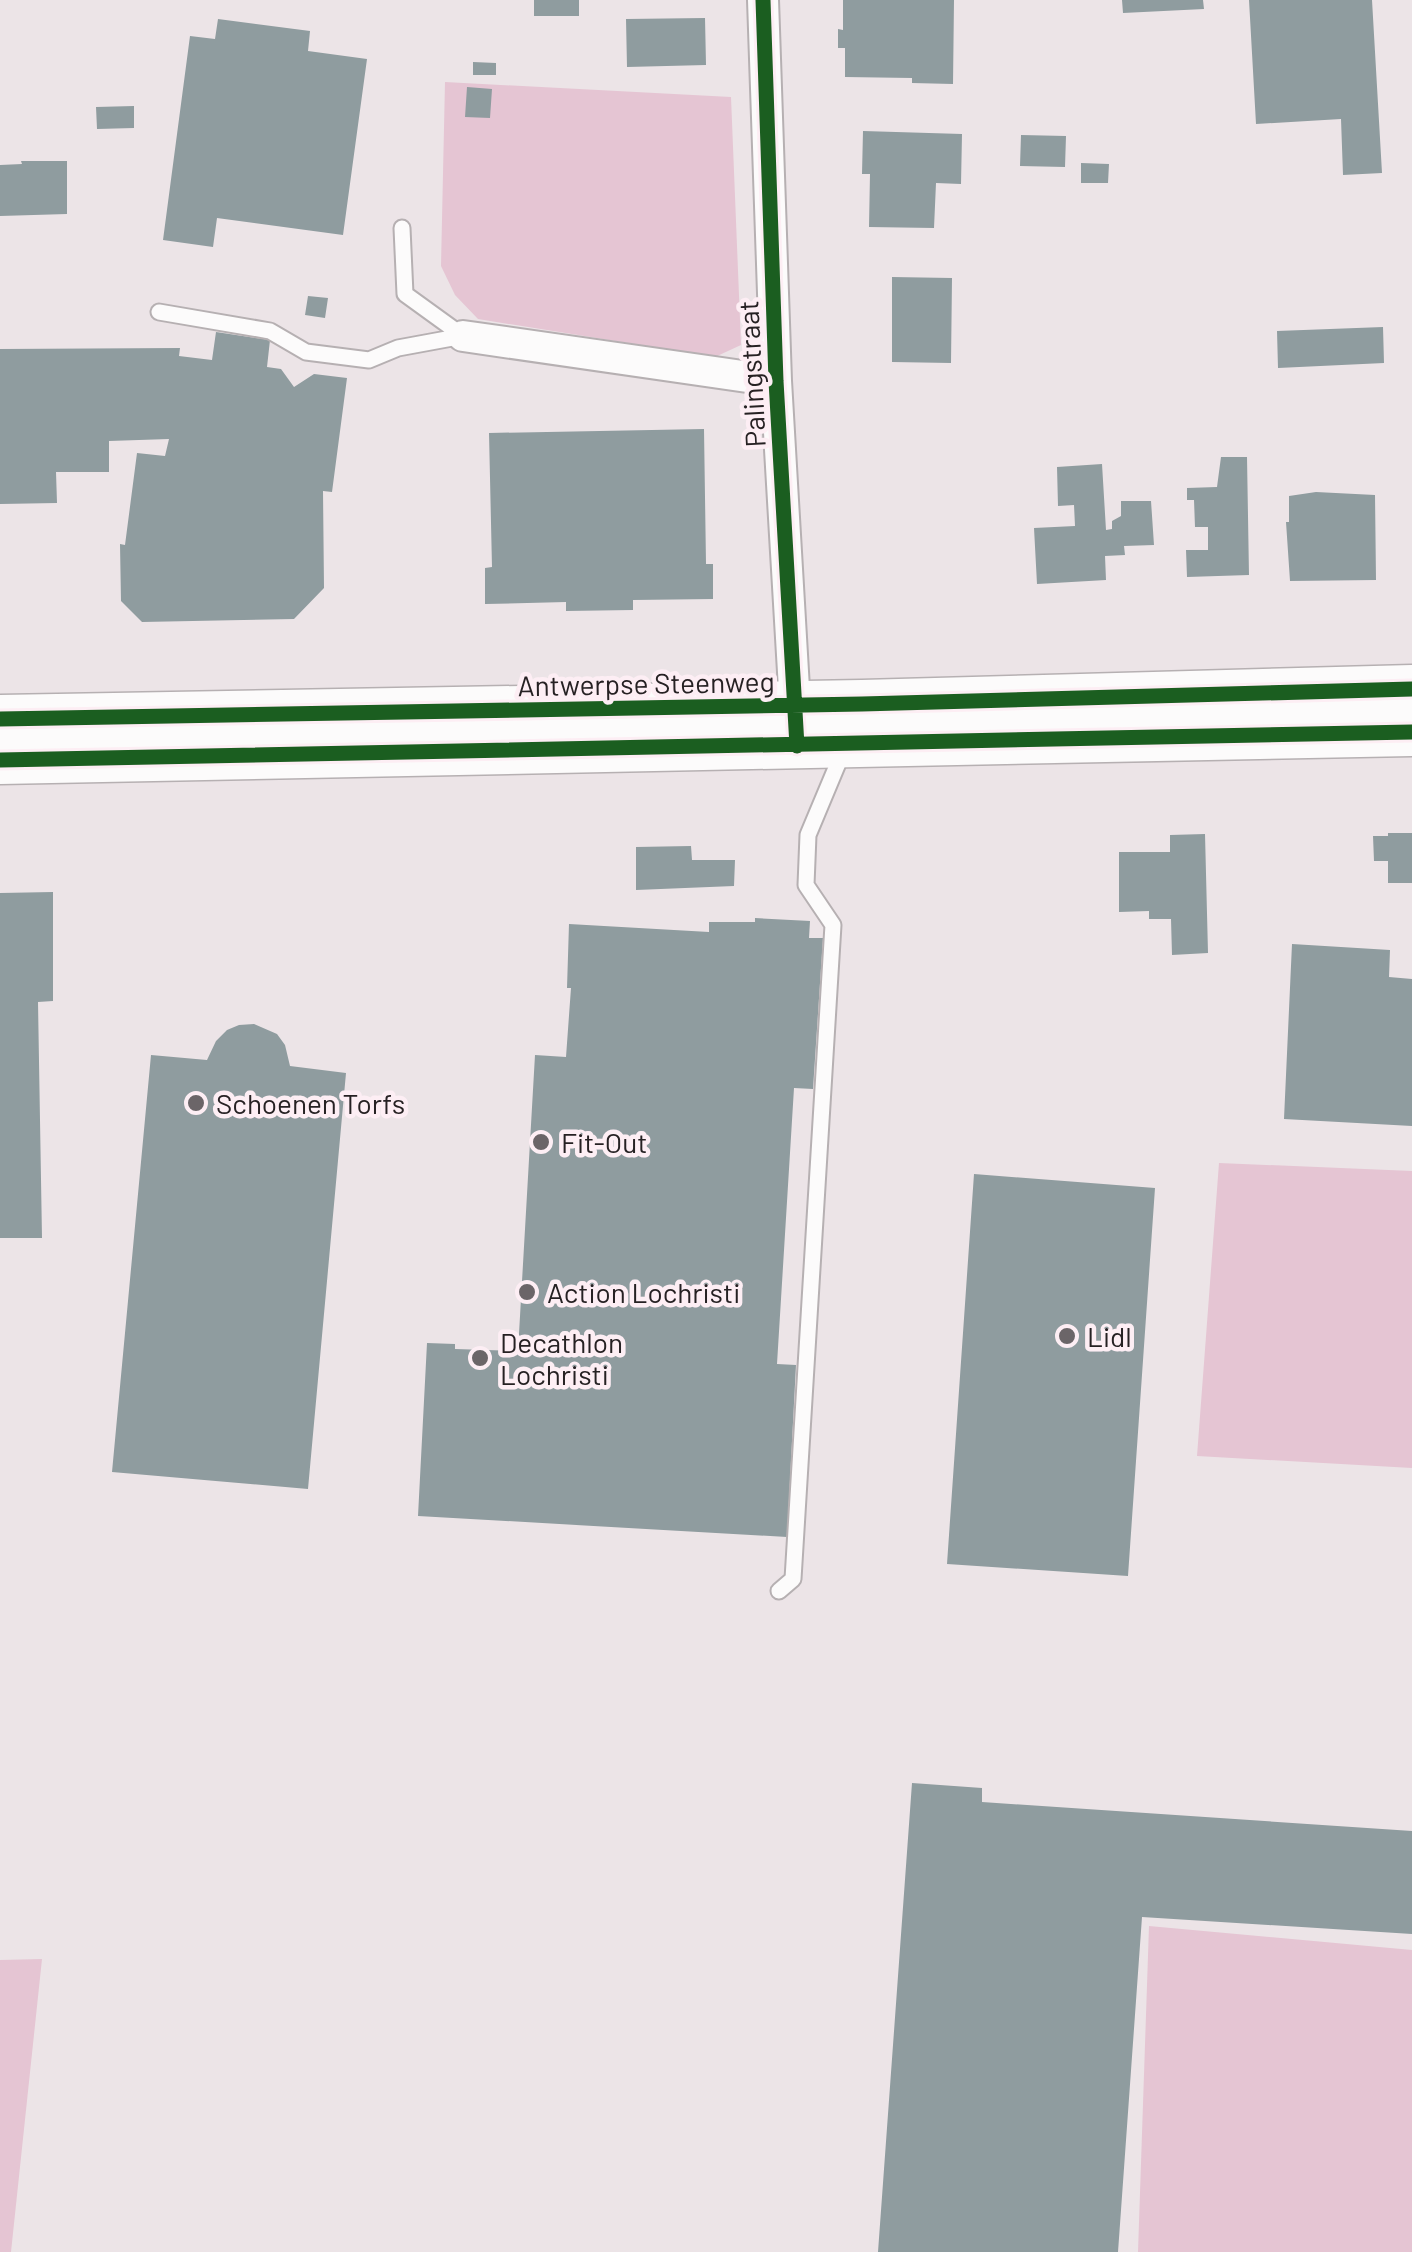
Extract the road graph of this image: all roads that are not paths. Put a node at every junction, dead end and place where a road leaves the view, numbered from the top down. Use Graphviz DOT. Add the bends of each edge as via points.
graph roads {
  1 [pos="762,0"];
  2 [pos="402,228"];
  3 [pos="159,312"];
  4 [pos="462,336"];
  5 [pos="776,381"];
  6 [pos="1412,689"];
  7 [pos="0,720"];
  8 [pos="796,726"];
  9 [pos="1412,732"];
  10 [pos="845,746"];
  11 [pos="0,760"];
  12 [pos="779,1591"];
  1 -- 5 [label="street, Palingstraat"];
  2 -- 4 [label="lane" via="404,294"];
  3 -- 4 [label="lane" via="270,331 306,352 369,360"];
  4 -- 5 [label="street, Palingstraat"];
  5 -- 8 [label="street, Palingstraat"];
  6 -- 8 [label="main road, Antwerpse Steenweg"];
  7 -- 8 [label="main road, Antwerpse Steenweg"];
  8 -- 10 [label="main road, Antwerpse Steenweg"];
  8 -- 11 [label="main road, Antwerpse Steenweg"];
  9 -- 10 [label="main road, Antwerpse Steenweg"];
  10 -- 12 [label="lane" via="808,835 806,885 832,925 793,1578"];
}
